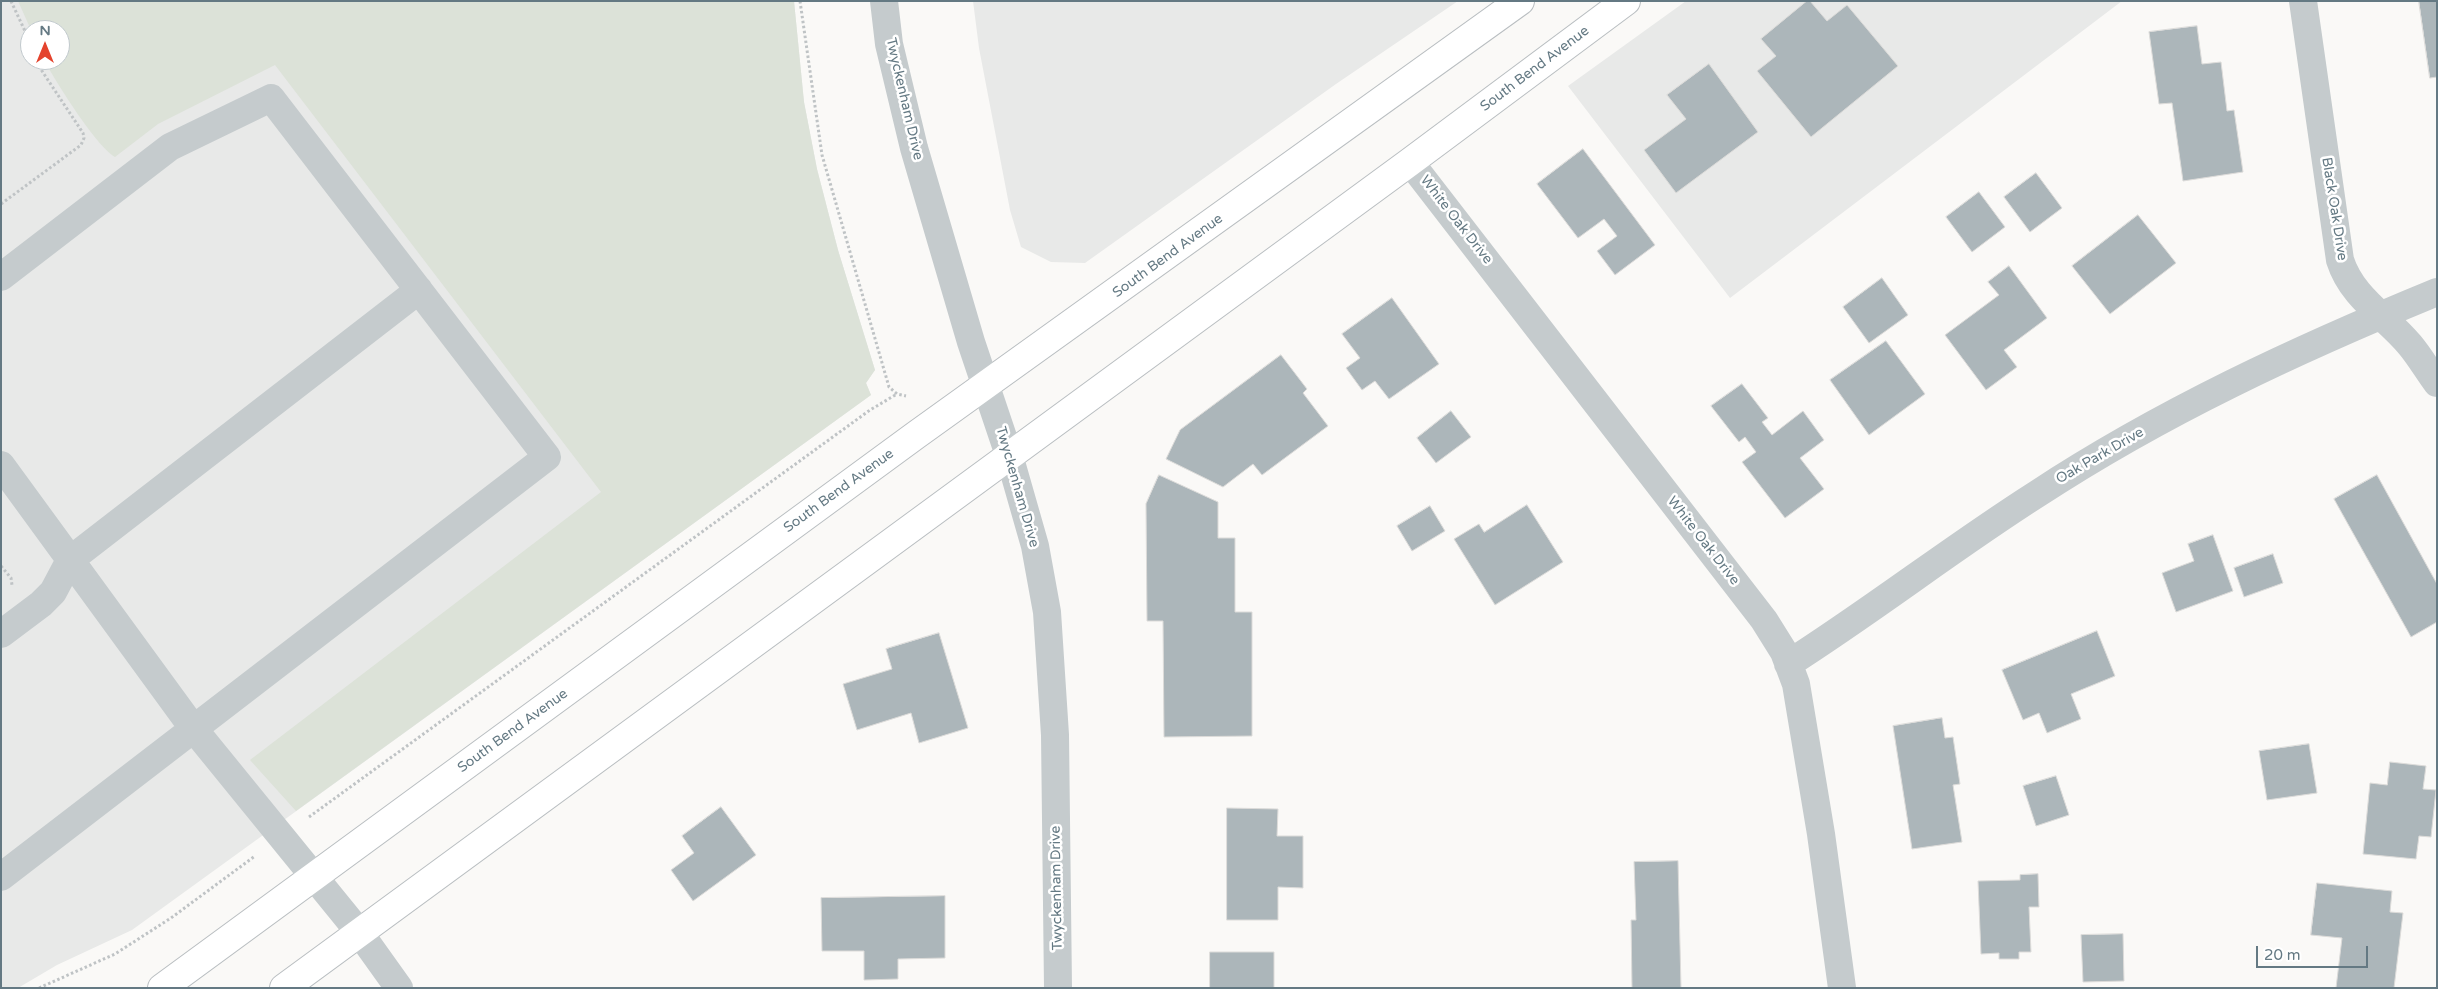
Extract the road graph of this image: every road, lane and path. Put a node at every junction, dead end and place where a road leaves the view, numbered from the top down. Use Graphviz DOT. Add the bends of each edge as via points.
graph roads {
  1 [pos="11,1"];
  2 [pos="800,1"];
  3 [pos="884,1"];
  4 [pos="1520,1"];
  5 [pos="1626,1"];
  6 [pos="2303,1"];
  7 [pos="20,20"];
  8 [pos="42,70"];
  9 [pos="1410,162"];
  10 [pos="1,204"];
  11 [pos="1,277"];
  12 [pos="419,290"];
  13 [pos="2437,292"];
  14 [pos="2379,316"];
  15 [pos="2437,383"];
  16 [pos="987,386"];
  17 [pos="897,394"];
  18 [pos="906,396"];
  19 [pos="1009,455"];
  20 [pos="1,465"];
  21 [pos="70,560"];
  22 [pos="1,566"];
  23 [pos="9,590"];
  24 [pos="1,634"];
  25 [pos="1788,664"];
  26 [pos="193,728"];
  27 [pos="281,837"];
  28 [pos="1,877"];
  29 [pos="314,877"];
  30 [pos="359,932"];
  31 [pos="39,988"];
  32 [pos="162,988"];
  33 [pos="284,988"];
  34 [pos="399,988"];
  35 [pos="1058,988"];
  36 [pos="1842,988"];
  1 -- 7 [label="path"];
  2 -- 17 [label="path" via="822,155 889,387"];
  3 -- 16 [label="street, Twyckenham Drive" via="889,44 914,148"];
  4 -- 16 [label="main road, South Bend Avenue"];
  5 -- 9 [label="main road, South Bend Avenue"];
  6 -- 14 [label="street, Black Oak Drive" via="2340,260 2351,284"];
  8 -- 10 [label="path" via="84,138 81,145"];
  9 -- 19 [label="main road, South Bend Avenue"];
  9 -- 25 [label="street, White Oak Drive" via="1764,620"];
  11 -- 12 [label="street" via="170,147 271,98"];
  12 -- 21 [label="street"];
  12 -- 26 [label="street" via="548,457"];
  13 -- 14 [label="street, Oak Park Drive"];
  14 -- 15 [label="street, Black Oak Drive" via="2410,346"];
  14 -- 25 [label="street, Oak Park Drive" via="2270,364 2159,422 2037,493"];
  16 -- 19 [label="street, Twyckenham Drive"];
  16 -- 29 [label="main road, South Bend Avenue"];
  17 -- 18 [label="path"];
  17 -- 27 [label="path" via="870,410"];
  19 -- 30 [label="main road, South Bend Avenue"];
  19 -- 35 [label="street, Twyckenham Drive" via="1035,546 1047,612 1055,735"];
  20 -- 21 [label="street"];
  21 -- 24 [label="street" via="53,592"];
  21 -- 26 [label="street"];
  22 -- 23 [label="path" via="11,578"];
  25 -- 36 [label="street, White Oak Drive" via="1796,684 1820,825"];
  26 -- 27 [label="street"];
  26 -- 28 [label="street"];
  27 -- 29 [label="street"];
  27 -- 31 [label="path" via="171,918 115,954"];
  29 -- 30 [label="street"];
  29 -- 32 [label="main road, South Bend Avenue"];
  30 -- 33 [label="main road, South Bend Avenue"];
  30 -- 34 [label="street"];
}
